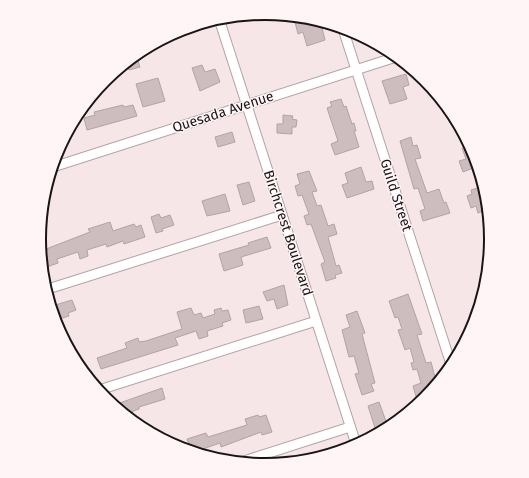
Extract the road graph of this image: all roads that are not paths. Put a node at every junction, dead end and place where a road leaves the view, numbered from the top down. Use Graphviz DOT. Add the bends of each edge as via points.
graph roads {
  1 [pos="221,24"];
  2 [pos="345,36"];
  3 [pos="389,59"];
  4 [pos="356,70"];
  5 [pos="246,105"];
  6 [pos="58,165"];
  7 [pos="282,215"];
  8 [pos="51,288"];
  9 [pos="316,321"];
  10 [pos="449,358"];
  11 [pos="105,388"];
  12 [pos="350,427"];
  13 [pos="354,438"];
  14 [pos="253,458"];
  1 -- 5 [label="street, Birchcrest Boulevard"];
  2 -- 4 [label="street, Guild Street"];
  3 -- 4 [label="street, Quesada Avenue"];
  4 -- 5 [label="street, Quesada Avenue"];
  4 -- 10 [label="street, Guild Street"];
  5 -- 6 [label="street, Quesada Avenue"];
  5 -- 7 [label="street, Birchcrest Boulevard"];
  7 -- 8 [label="street"];
  7 -- 9 [label="street, Birchcrest Boulevard"];
  9 -- 11 [label="street"];
  9 -- 12 [label="street, Birchcrest Boulevard"];
  12 -- 13 [label="street, Birchcrest Boulevard"];
  12 -- 14 [label="street"];
}
